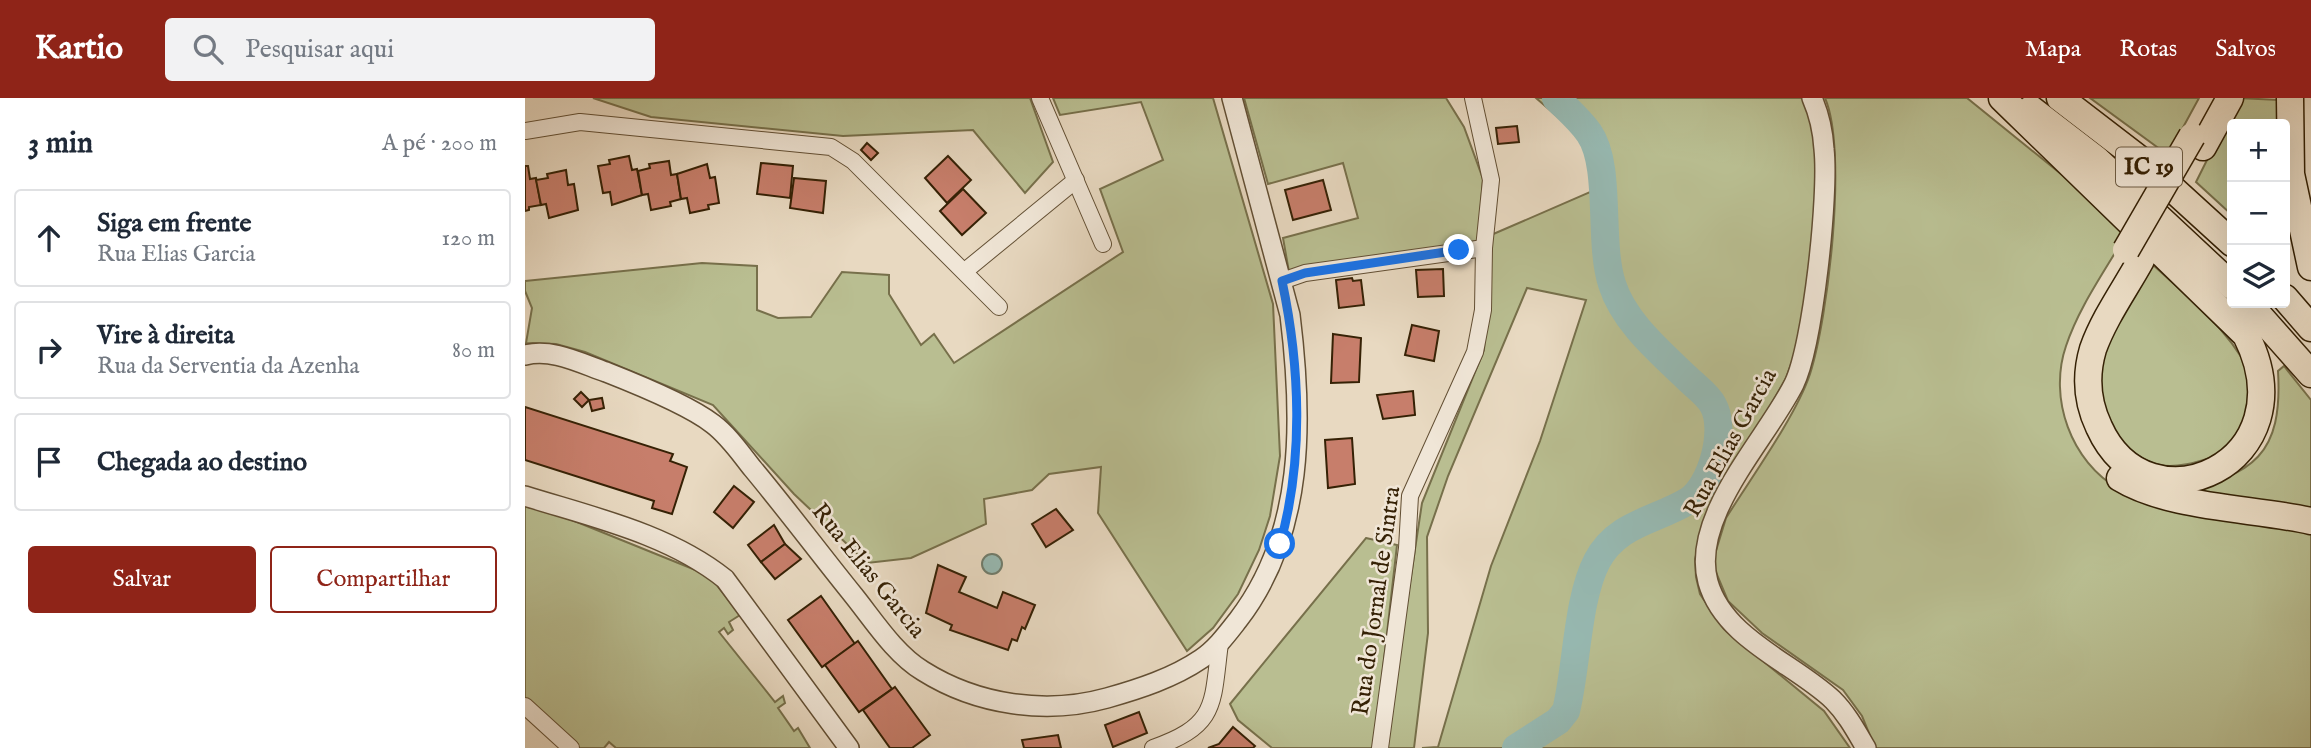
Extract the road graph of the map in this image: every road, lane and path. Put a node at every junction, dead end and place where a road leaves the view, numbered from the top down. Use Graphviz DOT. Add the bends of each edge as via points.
graph roads {
  1 [pos="1040,98"];
  2 [pos="1232,98"];
  3 [pos="1473,98"];
  4 [pos="1812,98"];
  5 [pos="2002,98"];
  6 [pos="2015,98"];
  7 [pos="2060,98"];
  8 [pos="2212,98"];
  9 [pos="2230,98"];
  10 [pos="2290,98"];
  11 [pos="525,131"];
  12 [pos="2197,141"];
  13 [pos="1076,180"];
  14 [pos="2227,238"];
  15 [pos="1103,244"];
  16 [pos="1484,248"];
  17 [pos="2134,255"];
  18 [pos="2311,267"];
  19 [pos="965,271"];
  20 [pos="1282,281"];
  21 [pos="2227,281"];
  22 [pos="2290,304"];
  23 [pos="999,307"];
  24 [pos="2252,308"];
  25 [pos="2311,328"];
  26 [pos="525,355"];
  27 [pos="2311,374"];
  28 [pos="525,496"];
  29 [pos="2311,521"];
  30 [pos="1220,643"];
  31 [pos="525,706"];
  32 [pos="571,748"];
  33 [pos="849,748"];
  34 [pos="1153,748"];
  35 [pos="1380,748"];
  36 [pos="1865,748"];
  1 -- 13 [label="street"];
  2 -- 20 [label="street, Rua Elias Garcia"];
  3 -- 16 [label="street, Rua do Jornal de Sintra" via="1491,180"];
  4 -- 36 [label="street, Rua Elias Garcia" via="1825,152 1804,354 1795,382 1712,523 1705,566 1710,588 1724,613 1753,641 1833,700"];
  5 -- 17 [label="highway" via="2246,335 2259,355 2270,386 2270,417 2257,446 2224,472 2173,479 2138,471 2110,446 2095,419 2088,392 2093,350"];
  6 -- 21 [label="highway, IC 19" via="2096,159"];
  7 -- 14 [label="highway, IC 19" via="2143,161"];
  8 -- 12 [label="highway"];
  9 -- 12 [label="highway"];
  10 -- 18 [label="highway" via="2291,174"];
  11 -- 19 [label="street" via="580,121 831,147 853,161"];
  12 -- 17 [label="highway"];
  13 -- 15 [label="street"];
  13 -- 19 [label="street"];
  16 -- 20 [label="street" via="1305,273"];
  16 -- 35 [label="street, Rua do Jornal de Sintra" via="1483,310 1475,352 1410,496"];
  17 -- 29 [label="highway" via="2091,314 2073,363 2071,401 2082,435 2115,475 2152,494"];
  19 -- 23 [label="street"];
  20 -- 30 [label="street, Rua Elias Garcia" via="1293,344 1290,510 1271,567 1254,599"];
  22 -- 25 [label="highway"];
  24 -- 27 [label="highway"];
  26 -- 30 [label="street, Rua Elias Garcia" via="554,354 636,383 712,423 879,627 920,670 943,682 1001,701 1058,708 1155,682 1202,658"];
  28 -- 33 [label="street" via="643,534 718,573"];
  30 -- 34 [label="street" via="1210,710 1195,730"];
  31 -- 32 [label="street"];
}
